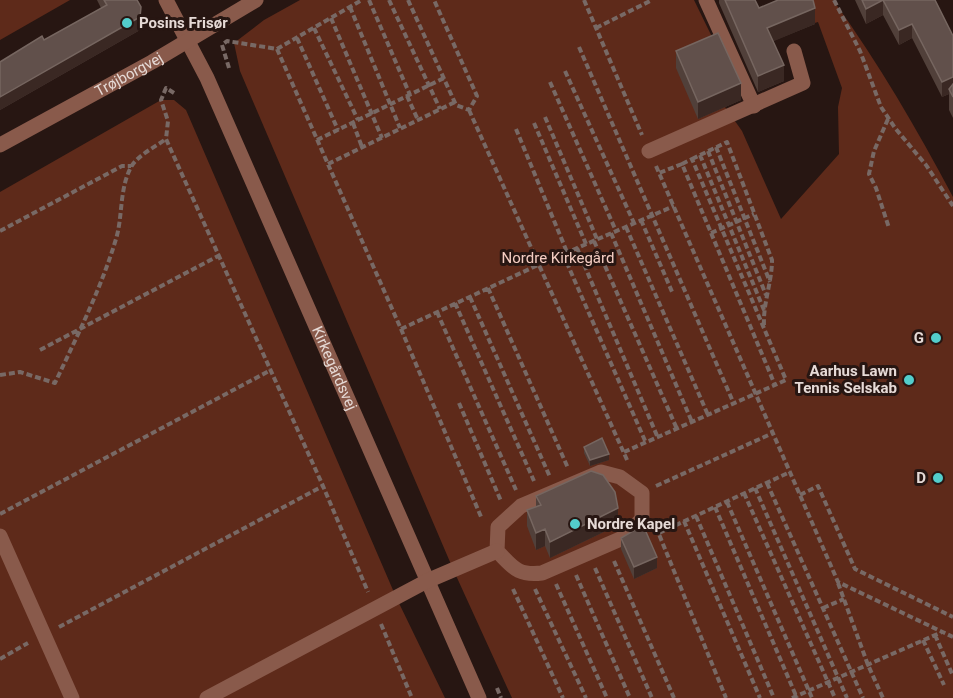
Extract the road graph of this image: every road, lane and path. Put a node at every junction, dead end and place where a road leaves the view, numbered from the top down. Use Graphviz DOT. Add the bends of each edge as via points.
graph roads {
  1 [pos="166,0"];
  2 [pos="256,0"];
  3 [pos="362,0"];
  4 [pos="369,0"];
  5 [pos="389,0"];
  6 [pos="408,0"];
  7 [pos="434,0"];
  8 [pos="584,0"];
  9 [pos="652,0"];
  10 [pos="706,0"];
  11 [pos="834,0"];
  12 [pos="350,7"];
  13 [pos="332,18"];
  14 [pos="596,27"];
  15 [pos="314,28"];
  16 [pos="297,38"];
  17 [pos="188,40"];
  18 [pos="579,47"];
  19 [pos="277,49"];
  20 [pos="794,51"];
  21 [pos="229,68"];
  22 [pos="565,72"];
  23 [pos="444,78"];
  24 [pos="550,82"];
  25 [pos="430,85"];
  26 [pos="174,93"];
  27 [pos="409,95"];
  28 [pos="455,102"];
  29 [pos="390,104"];
  30 [pos="754,105"];
  31 [pos="440,109"];
  32 [pos="469,110"];
  33 [pos="372,113"];
  34 [pos="545,117"];
  35 [pos="888,118"];
  36 [pos="358,120"];
  37 [pos="418,120"];
  38 [pos="353,123"];
  39 [pos="534,123"];
  40 [pos="400,128"];
  41 [pos="516,129"];
  42 [pos="338,130"];
  43 [pos="381,138"];
  44 [pos="166,139"];
  45 [pos="317,140"];
  46 [pos="0,145"];
  47 [pos="362,147"];
  48 [pos="716,147"];
  49 [pos="649,151"];
  50 [pos="708,151"];
  51 [pos="700,155"];
  52 [pos="692,159"];
  53 [pos="328,164"];
  54 [pos="682,164"];
  55 [pos="131,166"];
  56 [pos="659,173"];
  57 [pos="674,206"];
  58 [pos="953,206"];
  59 [pos="754,214"];
  60 [pos="653,215"];
  61 [pos="745,219"];
  62 [pos="641,220"];
  63 [pos="737,222"];
  64 [pos="634,224"];
  65 [pos="729,226"];
  66 [pos="626,227"];
  67 [pos="889,228"];
  68 [pos="722,229"];
  69 [pos="0,231"];
  70 [pos="614,232"];
  71 [pos="711,233"];
  72 [pos="596,240"];
  73 [pos="586,244"];
  74 [pos="577,248"];
  75 [pos="565,253"];
  76 [pos="220,255"];
  77 [pos="538,265"];
  78 [pos="770,282"];
  79 [pos="488,288"];
  80 [pos="673,294"];
  81 [pos="470,297"];
  82 [pos="767,297"];
  83 [pos="455,303"];
  84 [pos="765,311"];
  85 [pos="437,312"];
  86 [pos="80,328"];
  87 [pos="765,328"];
  88 [pos="401,329"];
  89 [pos="40,350"];
  90 [pos="271,370"];
  91 [pos="0,375"];
  92 [pos="775,385"];
  93 [pos="756,394"];
  94 [pos="459,403"];
  95 [pos="734,404"];
  96 [pos="708,415"];
  97 [pos="692,422"];
  98 [pos="677,429"];
  99 [pos="773,433"];
  100 [pos="658,438"];
  101 [pos="646,443"];
  102 [pos="624,452"];
  103 [pos="628,462"];
  104 [pos="790,472"];
  105 [pos="575,483"];
  106 [pos="767,483"];
  107 [pos="323,486"];
  108 [pos="755,488"];
  109 [pos="556,491"];
  110 [pos="642,493"];
  111 [pos="744,493"];
  112 [pos="800,495"];
  113 [pos="542,498"];
  114 [pos="727,502"];
  115 [pos="523,506"];
  116 [pos="715,507"];
  117 [pos="0,514"];
  118 [pos="696,516"];
  119 [pos="508,518"];
  120 [pos="684,521"];
  121 [pos="484,522"];
  122 [pos="655,523"];
  123 [pos="659,533"];
  124 [pos="0,536"];
  125 [pos="607,546"];
  126 [pos="496,551"];
  127 [pos="589,553"];
  128 [pos="570,561"];
  129 [pos="549,570"];
  130 [pos="528,575"];
  131 [pos="427,581"];
  132 [pos="838,582"];
  133 [pos="511,583"];
  134 [pos="844,599"];
  135 [pos="823,608"];
  136 [pos="375,609"];
  137 [pos="953,617"];
  138 [pos="942,632"];
  139 [pos="44,635"];
  140 [pos="935,635"];
  141 [pos="953,637"];
  142 [pos="923,640"];
  143 [pos="0,659"];
  144 [pos="868,664"];
  145 [pos="851,672"];
  146 [pos="953,676"];
  147 [pos="838,677"];
  148 [pos="828,682"];
  149 [pos="944,684"];
  150 [pos="808,691"];
  151 [pos="795,697"];
  152 [pos="72,698"];
  153 [pos="207,698"];
  154 [pos="412,698"];
  155 [pos="479,698"];
  156 [pos="563,698"];
  157 [pos="586,698"];
  158 [pos="607,698"];
  159 [pos="630,698"];
  160 [pos="652,698"];
  161 [pos="674,698"];
  162 [pos="726,698"];
  163 [pos="760,698"];
  164 [pos="774,698"];
  165 [pos="812,698"];
  166 [pos="835,698"];
  167 [pos="848,698"];
  168 [pos="863,698"];
  169 [pos="882,698"];
  1 -- 17 [label="street, Kirkegårdsvej"];
  2 -- 17 [label="street, Trøjborgvej"];
  3 -- 12 [label="path"];
  4 -- 27 [label="path"];
  5 -- 25 [label="path"];
  6 -- 23 [label="path"];
  7 -- 32 [label="path" via="477,96"];
  8 -- 14 [label="path"];
  9 -- 14 [label="path"];
  10 -- 30 [label="street"];
  11 -- 35 [label="path"];
  12 -- 13 [label="path"];
  12 -- 29 [label="path"];
  13 -- 15 [label="path"];
  13 -- 33 [label="path"];
  14 -- 49 [label="path"];
  15 -- 16 [label="path"];
  15 -- 36 [label="path"];
  16 -- 19 [label="path"];
  16 -- 42 [label="path"];
  17 -- 46 [label="street, Trøjborgvej"];
  17 -- 131 [label="street, Kirkegårdsvej"];
  18 -- 60 [label="path"];
  19 -- 21 [label="path" via="227,41 222,45"];
  19 -- 45 [label="path"];
  20 -- 30 [label="street" via="803,83"];
  22 -- 64 [label="path"];
  23 -- 25 [label="path"];
  23 -- 28 [label="path"];
  24 -- 70 [label="path"];
  25 -- 27 [label="path"];
  25 -- 31 [label="path"];
  26 -- 44 [label="path" via="166,88 161,100 168,121"];
  27 -- 29 [label="path"];
  27 -- 37 [label="path"];
  28 -- 31 [label="path"];
  28 -- 32 [label="path"];
  29 -- 33 [label="path"];
  29 -- 40 [label="path"];
  30 -- 49 [label="street"];
  31 -- 37 [label="path"];
  32 -- 77 [label="path"];
  33 -- 36 [label="path"];
  33 -- 43 [label="path"];
  34 -- 72 [label="path"];
  35 -- 58 [label="path"];
  35 -- 67 [label="path" via="869,174"];
  36 -- 38 [label="path"];
  37 -- 40 [label="path"];
  38 -- 42 [label="path"];
  38 -- 47 [label="path"];
  39 -- 73 [label="path"];
  40 -- 43 [label="path"];
  41 -- 75 [label="path"];
  42 -- 45 [label="path"];
  43 -- 47 [label="path"];
  44 -- 55 [label="path"];
  44 -- 76 [label="path"];
  45 -- 53 [label="path"];
  47 -- 53 [label="path"];
  48 -- 50 [label="path"];
  48 -- 59 [label="path" via="727,142"];
  48 -- 61 [label="path"];
  49 -- 56 [label="path"];
  50 -- 51 [label="path"];
  50 -- 63 [label="path"];
  51 -- 52 [label="path"];
  51 -- 65 [label="path"];
  52 -- 54 [label="path"];
  52 -- 68 [label="path"];
  53 -- 88 [label="path"];
  54 -- 56 [label="path"];
  54 -- 71 [label="path"];
  55 -- 69 [label="path" via="122,166"];
  55 -- 86 [label="path" via="117,238"];
  56 -- 57 [label="path"];
  57 -- 60 [label="path"];
  57 -- 93 [label="path"];
  59 -- 61 [label="path"];
  59 -- 78 [label="path" via="772,260"];
  60 -- 62 [label="path"];
  60 -- 95 [label="path"];
  61 -- 63 [label="path"];
  61 -- 78 [label="path"];
  62 -- 64 [label="path"];
  62 -- 80 [label="path"];
  63 -- 65 [label="path"];
  63 -- 82 [label="path"];
  64 -- 66 [label="path"];
  65 -- 68 [label="path"];
  65 -- 84 [label="path"];
  66 -- 70 [label="path"];
  66 -- 96 [label="path"];
  68 -- 71 [label="path"];
  68 -- 87 [label="path"];
  70 -- 72 [label="path"];
  70 -- 97 [label="path"];
  71 -- 92 [label="path"];
  72 -- 73 [label="path"];
  72 -- 98 [label="path"];
  73 -- 74 [label="path"];
  74 -- 75 [label="path"];
  74 -- 100 [label="path"];
  75 -- 77 [label="path"];
  75 -- 101 [label="path"];
  76 -- 86 [label="path"];
  76 -- 90 [label="path"];
  77 -- 79 [label="path"];
  77 -- 102 [label="path"];
  78 -- 82 [label="path"];
  79 -- 81 [label="path"];
  79 -- 105 [label="path"];
  81 -- 83 [label="path"];
  81 -- 109 [label="path"];
  82 -- 84 [label="path"];
  83 -- 85 [label="path"];
  83 -- 113 [label="path"];
  84 -- 87 [label="path"];
  85 -- 88 [label="path"];
  85 -- 115 [label="path"];
  86 -- 89 [label="path"];
  86 -- 91 [label="path" via="55,383 20,372"];
  87 -- 92 [label="path" via="786,380"];
  88 -- 121 [label="path"];
  90 -- 107 [label="path"];
  90 -- 117 [label="path"];
  92 -- 93 [label="path"];
  93 -- 95 [label="path"];
  93 -- 99 [label="path"];
  94 -- 119 [label="path"];
  95 -- 96 [label="path"];
  96 -- 97 [label="path"];
  97 -- 98 [label="path"];
  98 -- 100 [label="path"];
  99 -- 104 [label="path"];
  99 -- 110 [label="path"];
  100 -- 101 [label="path"];
  101 -- 102 [label="path"];
  102 -- 103 [label="path"];
  104 -- 106 [label="path"];
  104 -- 112 [label="path"];
  105 -- 109 [label="street"];
  105 -- 110 [label="street" via="601,472 620,477"];
  106 -- 108 [label="path"];
  106 -- 135 [label="path"];
  107 -- 136 [label="path"];
  107 -- 139 [label="path"];
  108 -- 111 [label="path"];
  108 -- 147 [label="path"];
  109 -- 113 [label="street"];
  110 -- 125 [label="street" via="642,519 625,537"];
  111 -- 114 [label="path"];
  111 -- 148 [label="path"];
  112 -- 132 [label="path"];
  112 -- 137 [label="path" via="818,486 855,569"];
  113 -- 115 [label="street"];
  114 -- 116 [label="path"];
  114 -- 150 [label="path"];
  115 -- 119 [label="street"];
  116 -- 118 [label="path"];
  116 -- 151 [label="path"];
  118 -- 120 [label="path"];
  118 -- 164 [label="path"];
  119 -- 126 [label="street" via="498,527"];
  120 -- 123 [label="path"];
  120 -- 163 [label="path"];
  122 -- 123 [label="path"];
  123 -- 162 [label="path"];
  124 -- 139 [label="street"];
  125 -- 127 [label="street"];
  125 -- 161 [label="path"];
  126 -- 130 [label="street"];
  126 -- 131 [label="street"];
  127 -- 128 [label="street"];
  127 -- 160 [label="path"];
  128 -- 129 [label="street"];
  128 -- 159 [label="path"];
  129 -- 130 [label="street"];
  129 -- 158 [label="path"];
  130 -- 157 [label="path"];
  131 -- 136 [label="street"];
  131 -- 155 [label="street, Kirkegårdsvej"];
  132 -- 134 [label="path"];
  132 -- 138 [label="path"];
  133 -- 156 [label="path"];
  134 -- 135 [label="path"];
  134 -- 144 [label="path"];
  135 -- 145 [label="path"];
  136 -- 153 [label="street"];
  136 -- 154 [label="path"];
  138 -- 140 [label="path"];
  138 -- 141 [label="path"];
  139 -- 143 [label="path"];
  139 -- 152 [label="street"];
  140 -- 142 [label="path"];
  140 -- 146 [label="path"];
  142 -- 144 [label="path"];
  142 -- 149 [label="path"];
  144 -- 145 [label="path"];
  144 -- 169 [label="path"];
  145 -- 147 [label="path"];
  145 -- 168 [label="path"];
  147 -- 148 [label="path"];
  147 -- 167 [label="path"];
  148 -- 150 [label="path"];
  148 -- 166 [label="path"];
  150 -- 151 [label="path"];
  150 -- 165 [label="path"];
}
